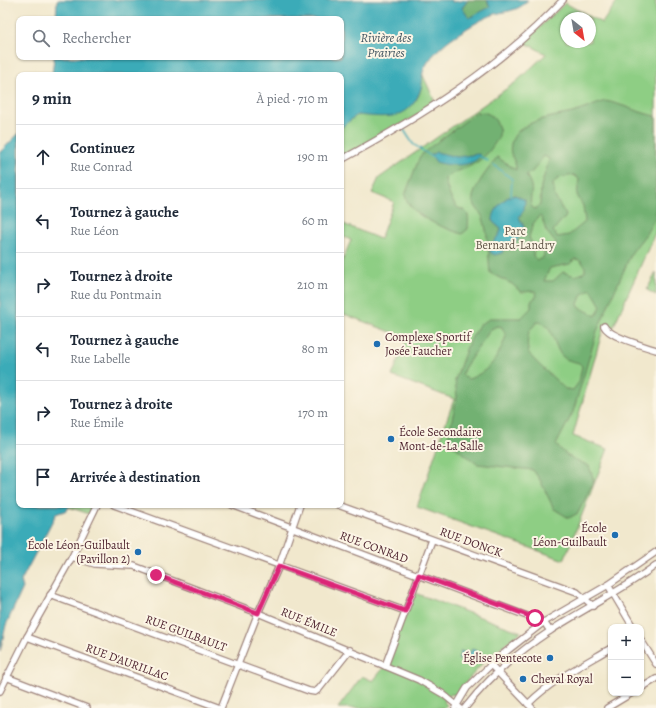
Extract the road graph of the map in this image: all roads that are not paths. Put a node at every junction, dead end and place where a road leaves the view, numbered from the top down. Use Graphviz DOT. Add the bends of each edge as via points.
graph roads {
  1 [pos="563,0"];
  2 [pos="344,158"];
  3 [pos="604,326"];
  4 [pos="656,350"];
  5 [pos="344,507"];
  6 [pos="96,508"];
  7 [pos="122,508"];
  8 [pos="240,508"];
  9 [pos="299,508"];
  10 [pos="292,527"];
  11 [pos="432,540"];
  12 [pos="656,552"];
  13 [pos="72,557"];
  14 [pos="649,557"];
  15 [pos="279,566"];
  16 [pos="656,566"];
  17 [pos="419,575"];
  18 [pos="608,585"];
  19 [pos="613,594"];
  20 [pos="50,595"];
  21 [pos="586,599"];
  22 [pos="593,606"];
  23 [pos="405,611"];
  24 [pos="258,613"];
  25 [pos="544,622"];
  26 [pos="631,624"];
  27 [pos="550,631"];
  28 [pos="26,637"];
  29 [pos="644,645"];
  30 [pos="350,650"];
  31 [pos="608,650"];
  32 [pos="238,664"];
  33 [pos="490,664"];
  34 [pos="656,664"];
  35 [pos="385,666"];
  36 [pos="497,671"];
  37 [pos="6,677"];
  38 [pos="656,679"];
  39 [pos="644,686"];
  40 [pos="0,691"];
  41 [pos="627,696"];
  42 [pos="530,706"];
  43 [pos="457,707"];
  44 [pos="87,708"];
  45 [pos="220,708"];
  46 [pos="465,708"];
  47 [pos="607,708"];
  1 -- 2 [label="street" via="493,64 409,122"];
  3 -- 4 [label="street" via="617,336"];
  5 -- 11 [label="street, RUE DONCK"];
  6 -- 13 [label="street"];
  7 -- 15 [label="street"];
  8 -- 10 [label="street, RUE CONRAD"];
  9 -- 10 [label="street"];
  10 -- 15 [label="street"];
  10 -- 17 [label="street, RUE CONRAD"];
  11 -- 17 [label="street"];
  11 -- 21 [label="street, RUE DONCK" via="576,592"];
  12 -- 14 [label="street"];
  13 -- 20 [label="street"];
  13 -- 24 [label="street, RUE ÉMILE" via="95,564 134,566"];
  14 -- 16 [label="street"];
  14 -- 18 [label="street"];
  15 -- 23 [label="street"];
  15 -- 24 [label="street"];
  16 -- 19 [label="street"];
  17 -- 23 [label="street"];
  17 -- 25 [label="street, RUE CONRAD"];
  18 -- 19 [label="street"];
  18 -- 21 [label="street"];
  19 -- 22 [label="street"];
  19 -- 26 [label="street"];
  20 -- 28 [label="street"];
  20 -- 32 [label="street, RUE GUILBAULT"];
  21 -- 22 [label="street, RUE DONCK"];
  21 -- 25 [label="street"];
  22 -- 27 [label="street"];
  23 -- 35 [label="street"];
  24 -- 30 [label="street, RUE ÉMILE"];
  24 -- 32 [label="street"];
  25 -- 27 [label="street"];
  25 -- 33 [label="street"];
  27 -- 36 [label="street"];
  28 -- 37 [label="street"];
  28 -- 45 [label="street, RUE D'AURILLAC"];
  29 -- 34 [label="street"];
  30 -- 32 [label="street, RUE GUILBAULT" via="315,692"];
  30 -- 35 [label="street, RUE ÉMILE"];
  31 -- 42 [label="street" via="542,689"];
  32 -- 45 [label="street"];
  33 -- 36 [label="street"];
  33 -- 43 [label="street" via="467,688"];
  35 -- 43 [label="street, RUE ÉMILE" via="419,680 443,694"];
  36 -- 42 [label="street"];
  36 -- 46 [label="street"];
  37 -- 40 [label="street"];
  37 -- 44 [label="street"];
  38 -- 39 [label="street"];
  41 -- 47 [label="street"];
}
